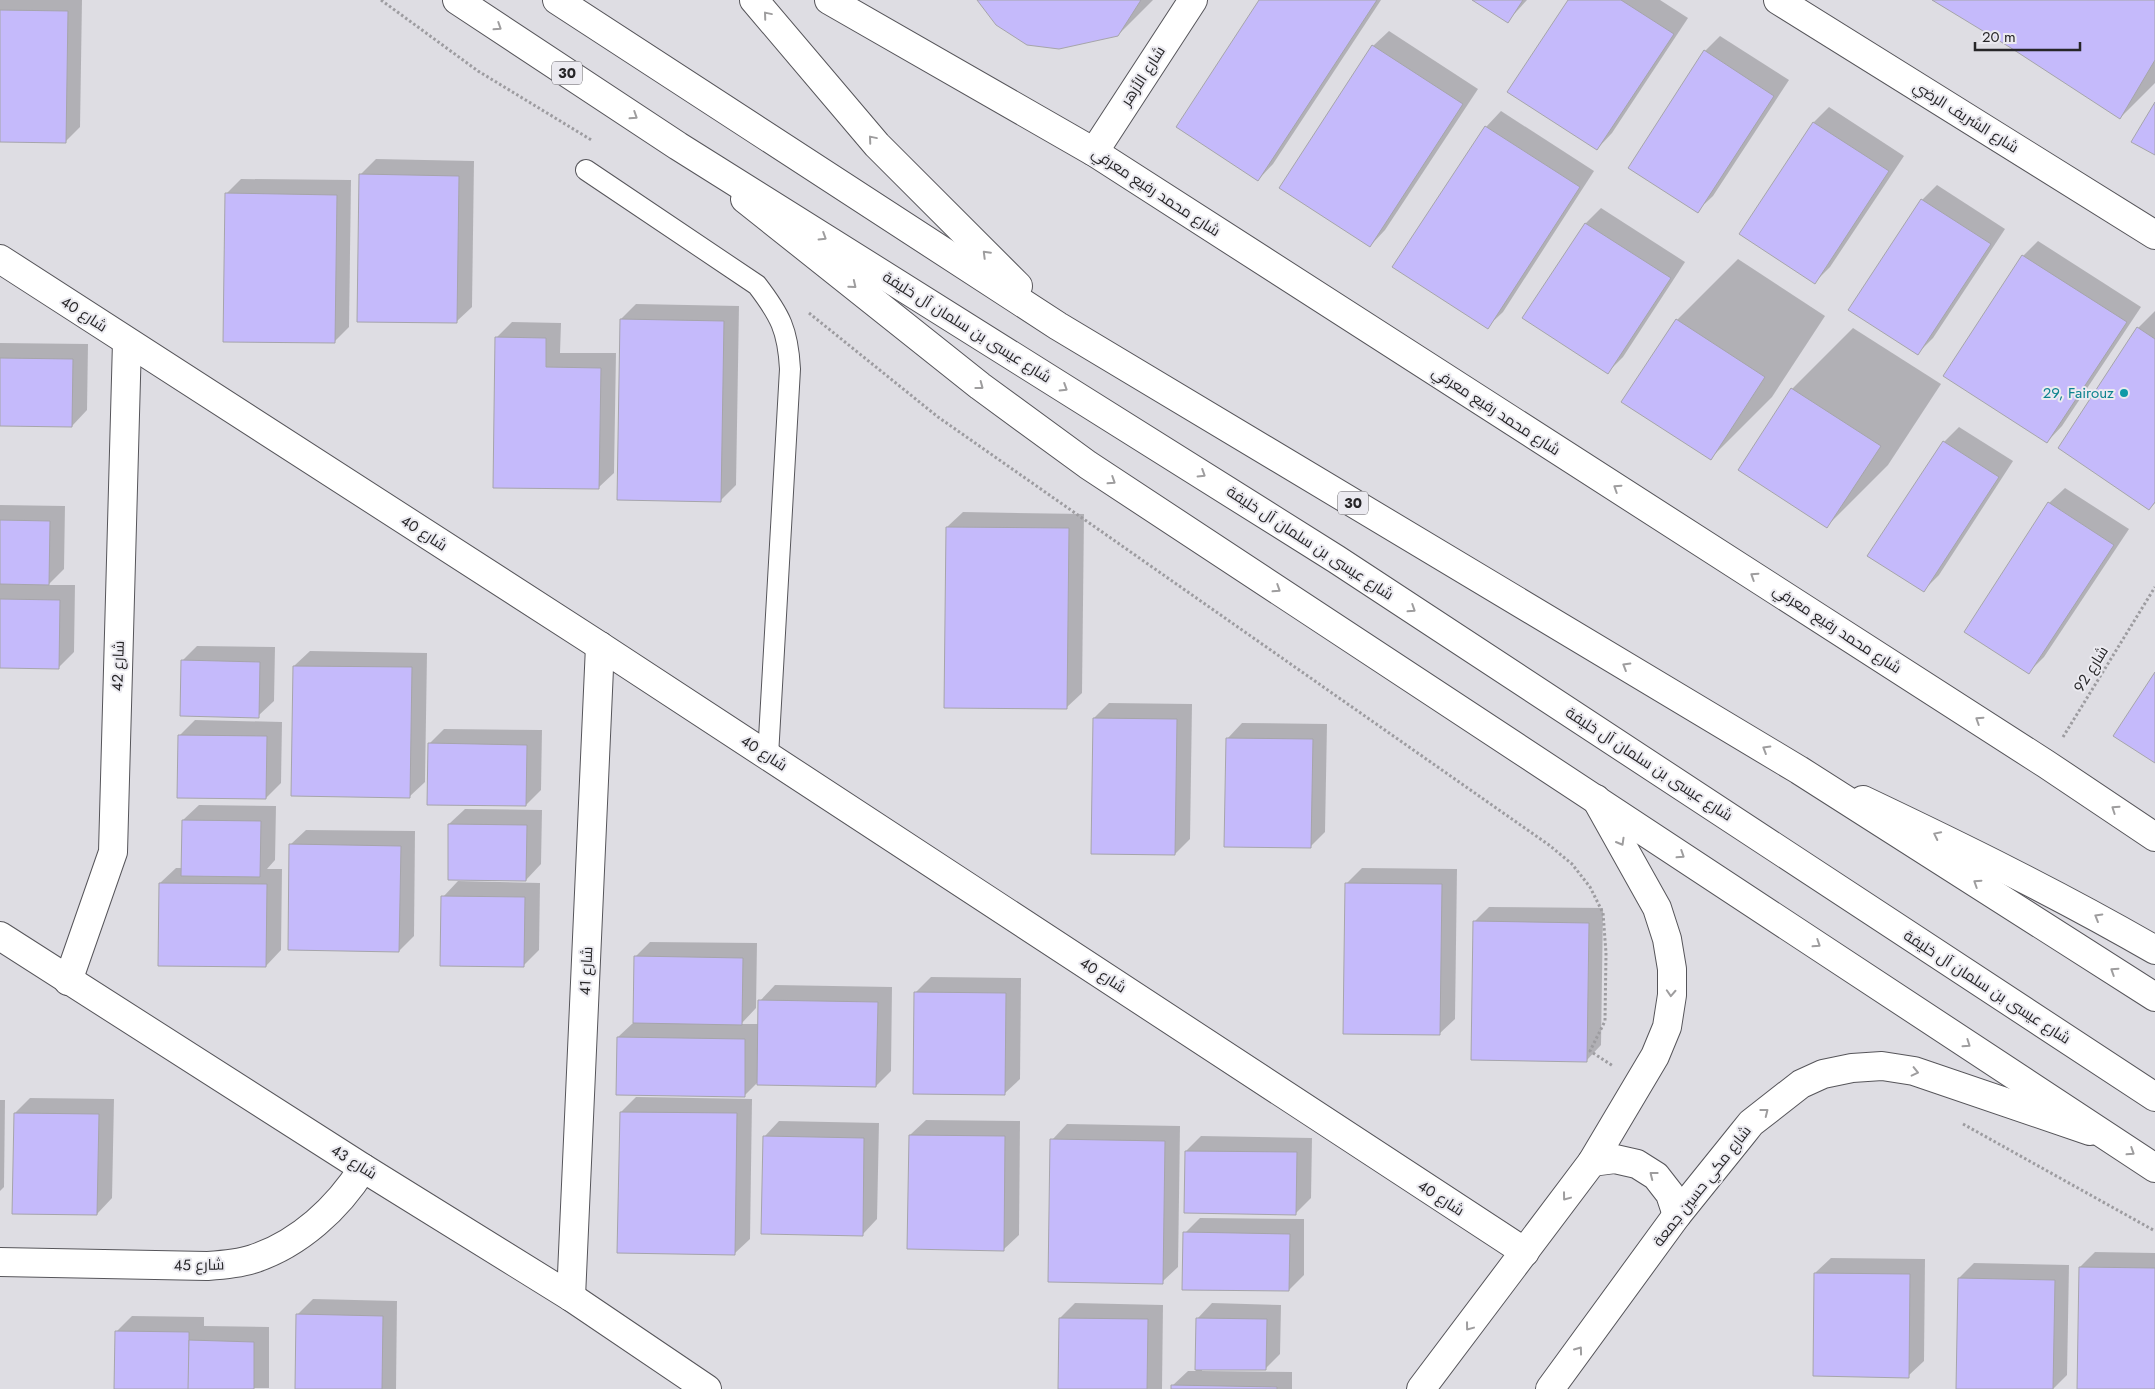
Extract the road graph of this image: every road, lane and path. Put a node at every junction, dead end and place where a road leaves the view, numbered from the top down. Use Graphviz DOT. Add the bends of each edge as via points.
graph roads {
  1 [pos="381,0"];
  2 [pos="457,0"];
  3 [pos="557,0"];
  4 [pos="754,0"];
  5 [pos="828,0"];
  6 [pos="1193,0"];
  7 [pos="1778,0"];
  8 [pos="596,143"];
  9 [pos="678,146"];
  10 [pos="1094,152"];
  11 [pos="586,170"];
  12 [pos="2155,235"];
  13 [pos="0,259"];
  14 [pos="806,311"];
  15 [pos="1058,326"];
  16 [pos="127,342"];
  17 [pos="2155,586"];
  18 [pos="600,646"];
  19 [pos="768,756"];
  20 [pos="2046,764"];
  21 [pos="1799,770"];
  22 [pos="1596,799"];
  23 [pos="2155,836"];
  24 [pos="0,936"];
  25 [pos="2155,950"];
  26 [pos="68,981"];
  27 [pos="2155,997"];
  28 [pos="1639,1084"];
  29 [pos="2155,1097"];
  30 [pos="1958,1122"];
  31 [pos="2107,1137"];
  32 [pos="1592,1162"];
  33 [pos="363,1168"];
  34 [pos="2155,1168"];
  35 [pos="1677,1216"];
  36 [pos="2155,1231"];
  37 [pos="1525,1252"];
  38 [pos="0,1262"];
  39 [pos="571,1297"];
  40 [pos="1555,1385"];
  41 [pos="707,1389"];
  42 [pos="1421,1389"];
  1 -- 8 [label="path" via="478,72"];
  2 -- 9 [label="main road, شارع عيسى بن سلمان آل خليفة / 30, one-way"];
  3 -- 15 [label="main road, 30"];
  15 -- 4 [label="main road, one-way" via="876,145"];
  5 -- 10 [label="main road, شارع محمد رفيع معرفي"];
  6 -- 10 [label="main road, شارع الأزهر"];
  7 -- 12 [label="main road, شارع الشريف الرضي"];
  9 -- 22 [label="main road, one-way" via="980,386 1088,466"];
  9 -- 29 [label="main road, شارع عيسى بن سلمان آل خليفة / 30, one-way" via="1344,564"];
  20 -- 10 [label="main road, شارع محمد رفيع معرفي, one-way"];
  11 -- 19 [label="lane" via="757,285 775,308 784,328 790,368"];
  13 -- 16 [label="main road, شارع 40"];
  14 -- 28 [label="path" via="938,417 1533,833 1572,864 1590,887 1603,912 1605,1020 1590,1051"];
  21 -- 15 [label="main road, 30, one-way"];
  16 -- 18 [label="main road, شارع 40"];
  16 -- 26 [label="main road, شارع 42" via="113,852"];
  17 -- 20 [label="path, شارع 92"];
  18 -- 19 [label="main road, شارع 40"];
  18 -- 39 [label="main road, شارع 41"];
  19 -- 37 [label="main road, شارع 40"];
  23 -- 20 [label="main road, شارع محمد رفيع معرفي, one-way"];
  25 -- 21 [label="main road, one-way" via="2000,866"];
  27 -- 21 [label="main road, 30, one-way"];
  22 -- 28 [label="main road, one-way" via="1657,908 1672,969 1667,1027"];
  22 -- 31 [label="main road, one-way"];
  24 -- 26 [label="main road, شارع 43"];
  26 -- 33 [label="main road, شارع 43"];
  28 -- 32 [label="main road"];
  30 -- 36 [label="path"];
  31 -- 34 [label="main road, one-way"];
  35 -- 31 [label="main road, شارع مكي حسين جمعة, one-way" via="1751,1123 1802,1084 1823,1074 1852,1068 1882,1066 1914,1071"];
  35 -- 32 [label="main road, one-way" via="1670,1194 1656,1176 1637,1164 1615,1159"];
  32 -- 37 [label="main road, one-way"];
  33 -- 38 [label="main road, شارع 45" via="336,1206 293,1239 253,1259 207,1266"];
  33 -- 39 [label="main road, شارع 43"];
  40 -- 35 [label="main road, شارع مكي حسين جمعة, one-way"];
  37 -- 42 [label="main road, one-way"];
  39 -- 41 [label="main road, شارع 43"];
}
